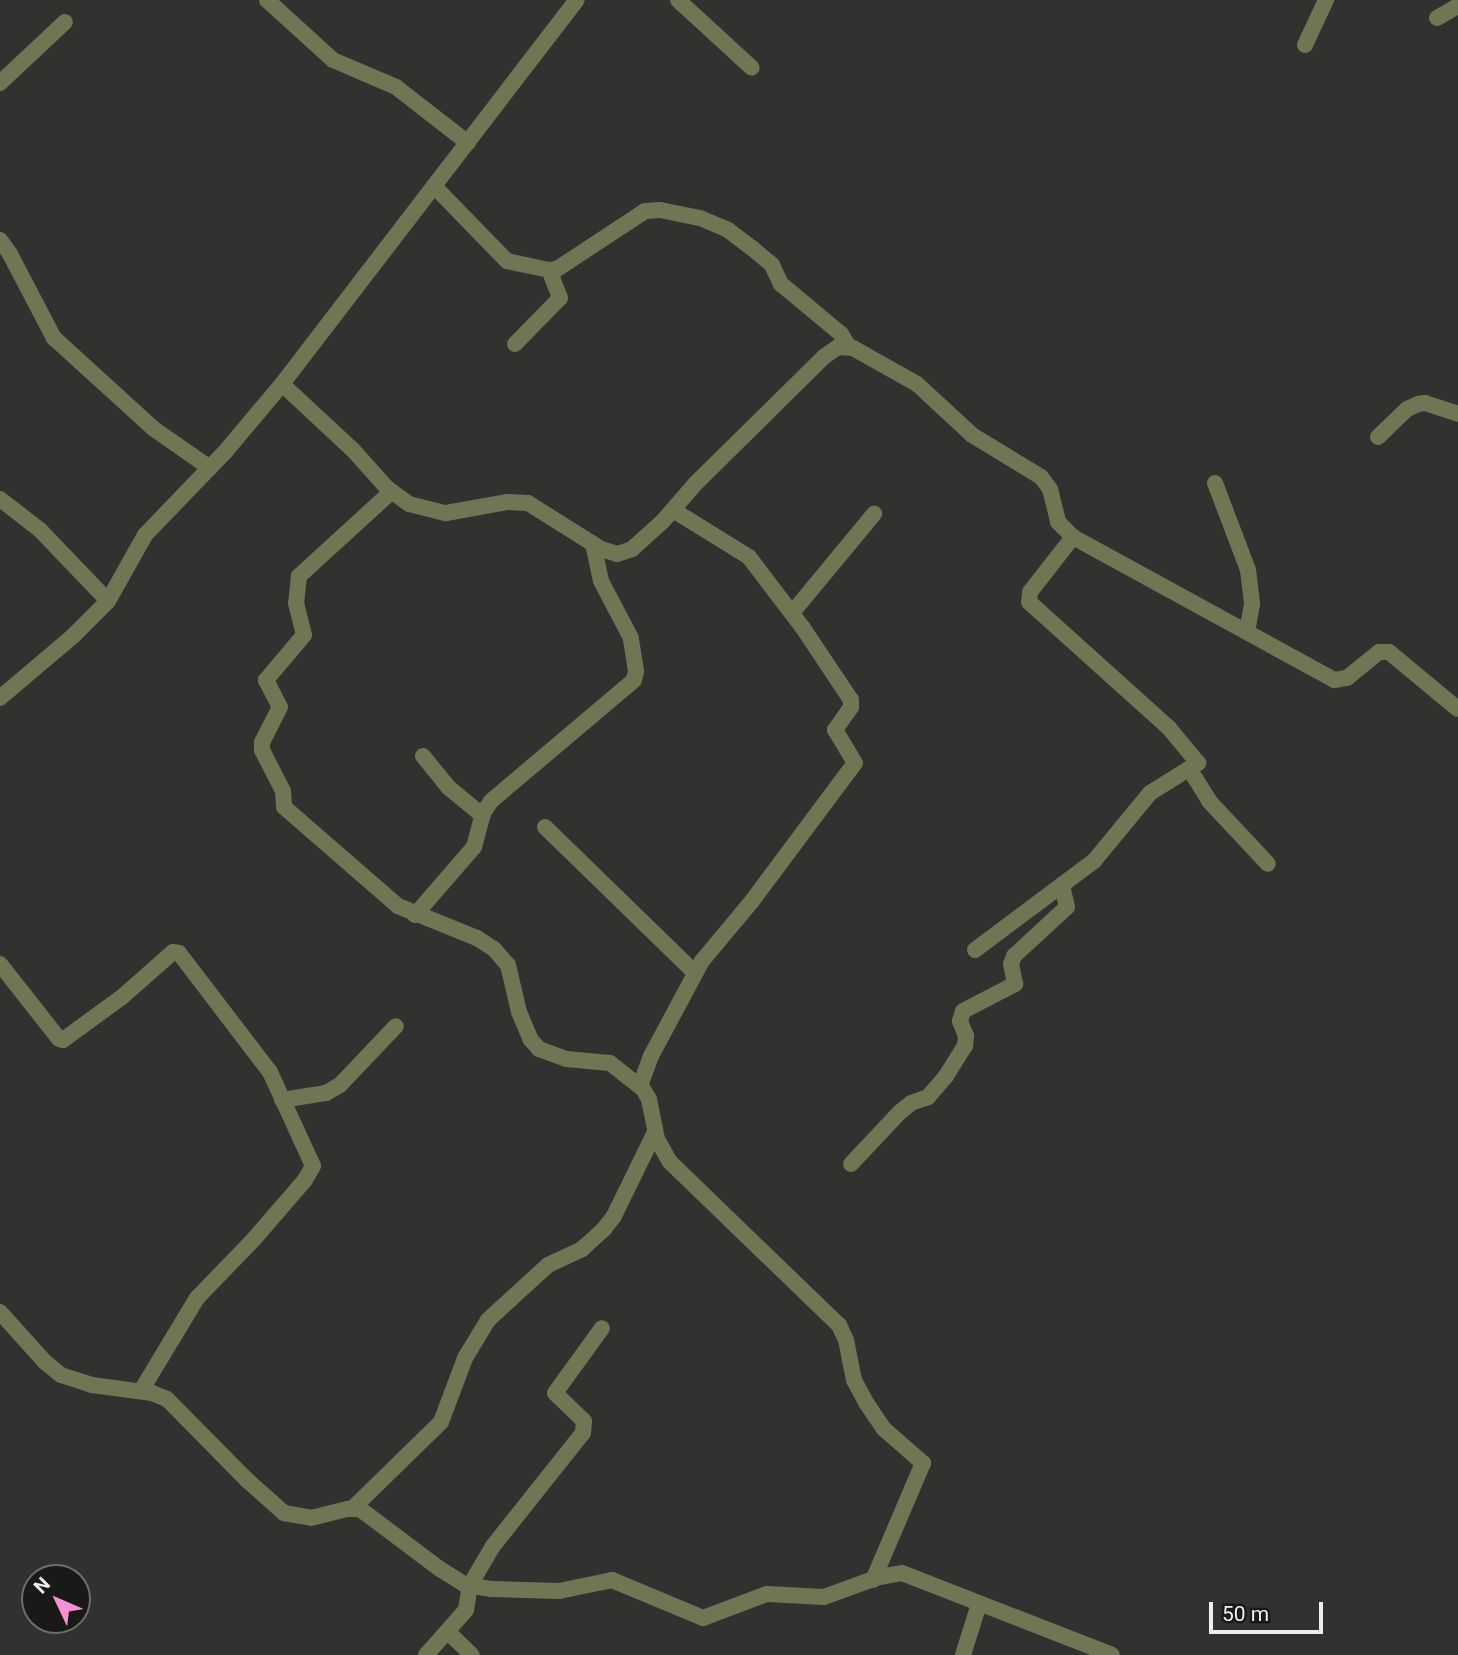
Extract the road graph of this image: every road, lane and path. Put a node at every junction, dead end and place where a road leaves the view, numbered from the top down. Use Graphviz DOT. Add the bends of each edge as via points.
graph roads {
  1 [pos="267,0"];
  2 [pos="576,0"];
  3 [pos="678,0"];
  4 [pos="1326,0"];
  5 [pos="1458,6"];
  6 [pos="1437,18"];
  7 [pos="65,22"];
  8 [pos="1305,45"];
  9 [pos="752,68"];
  10 [pos="0,83"];
  11 [pos="468,143"];
  12 [pos="434,186"];
  13 [pos="0,240"];
  14 [pos="549,270"];
  15 [pos="515,344"];
  16 [pos="849,348"];
  17 [pos="282,384"];
  18 [pos="1458,414"];
  19 [pos="1378,437"];
  20 [pos="210,467"];
  21 [pos="1215,482"];
  22 [pos="391,492"];
  23 [pos="0,499"];
  24 [pos="673,509"];
  25 [pos="874,514"];
  26 [pos="1073,537"];
  27 [pos="593,544"];
  28 [pos="108,601"];
  29 [pos="792,613"];
  30 [pos="1247,632"];
  31 [pos="0,698"];
  32 [pos="1458,709"];
  33 [pos="423,756"];
  34 [pos="1190,770"];
  35 [pos="482,816"];
  36 [pos="545,827"];
  37 [pos="1268,864"];
  38 [pos="1062,885"];
  39 [pos="415,915"];
  40 [pos="975,950"];
  41 [pos="0,964"];
  42 [pos="695,973"];
  43 [pos="396,1026"];
  44 [pos="640,1086"];
  45 [pos="282,1100"];
  46 [pos="655,1132"];
  47 [pos="851,1164"];
  48 [pos="0,1312"];
  49 [pos="602,1328"];
  50 [pos="141,1391"];
  51 [pos="353,1508"];
  52 [pos="873,1580"];
  53 [pos="470,1585"];
  54 [pos="979,1604"];
  55 [pos="448,1632"];
  56 [pos="426,1655"];
  57 [pos="472,1655"];
  58 [pos="963,1655"];
  59 [pos="1112,1655"];
  1 -- 11 [label="street" via="332,60 396,87"];
  2 -- 11 [label="street"];
  3 -- 9 [label="street"];
  4 -- 8 [label="street"];
  5 -- 6 [label="street"];
  7 -- 10 [label="street"];
  11 -- 12 [label="street"];
  12 -- 14 [label="street" via="507,261"];
  12 -- 17 [label="street"];
  13 -- 20 [label="street" via="54,338 154,429"];
  14 -- 15 [label="street" via="560,298"];
  14 -- 16 [label="street" via="645,211 685,214 720,226 744,241 772,265 781,284 841,334"];
  16 -- 24 [label="street" via="838,347 825,356"];
  16 -- 26 [label="street" via="917,384 972,435 1041,477 1050,489 1058,522"];
  17 -- 20 [label="street"];
  17 -- 22 [label="street"];
  18 -- 19 [label="street" via="1418,404"];
  20 -- 28 [label="street" via="145,534"];
  21 -- 30 [label="street" via="1248,570 1252,604"];
  22 -- 27 [label="street" via="409,504 436,512 528,503"];
  22 -- 39 [label="street" via="299,576 296,603 303,638 266,680 280,707 264,736 262,750 281,786 287,811 398,906"];
  23 -- 28 [label="street" via="40,530"];
  24 -- 27 [label="street" via="624,553 611,553"];
  24 -- 29 [label="street" via="749,557"];
  25 -- 29 [label="street"];
  26 -- 30 [label="street"];
  26 -- 34 [label="street" via="1030,592 1029,602 1180,739 1198,763"];
  27 -- 35 [label="street" via="603,585 631,638 634,680 502,789"];
  28 -- 31 [label="street"];
  29 -- 42 [label="street" via="851,700 835,728 855,763"];
  30 -- 32 [label="street" via="1334,680 1347,678 1379,652 1389,652"];
  33 -- 35 [label="street" via="455,794"];
  34 -- 37 [label="street" via="1209,802"];
  34 -- 38 [label="street" via="1150,793 1101,854"];
  35 -- 39 [label="street" via="474,848"];
  36 -- 42 [label="street"];
  38 -- 40 [label="street"];
  38 -- 47 [label="street" via="1067,907 1014,956 1011,964 1016,984 963,1011 960,1021 965,1046 946,1076 928,1097 900,1112"];
  39 -- 44 [label="street" via="477,938 506,962 519,1012 539,1049 566,1059 603,1060"];
  41 -- 45 [label="street" via="63,1040 177,952 270,1072"];
  42 -- 44 [label="street"];
  43 -- 45 [label="street" via="340,1085 326,1093"];
  44 -- 46 [label="street" via="649,1099"];
  45 -- 50 [label="street" via="313,1169 197,1298"];
  46 -- 51 [label="street" via="604,1229 582,1249 548,1265 488,1320 468,1350 441,1422"];
  46 -- 52 [label="street" via="665,1155 683,1175 839,1325 853,1380 867,1404 884,1429 922,1462"];
  48 -- 50 [label="street" via="61,1375 92,1385"];
  49 -- 53 [label="street" via="555,1393 584,1421 583,1433 515,1517"];
  50 -- 51 [label="street" via="167,1399 284,1513 311,1518"];
  51 -- 53 [label="street" via="454,1579"];
  52 -- 53 [label="street" via="824,1597 767,1594 703,1618 612,1580 559,1591"];
  52 -- 54 [label="street" via="902,1573"];
  53 -- 55 [label="street" via="468,1606"];
  54 -- 58 [label="street"];
  54 -- 59 [label="street"];
  55 -- 56 [label="street"];
  55 -- 57 [label="street"];
}
